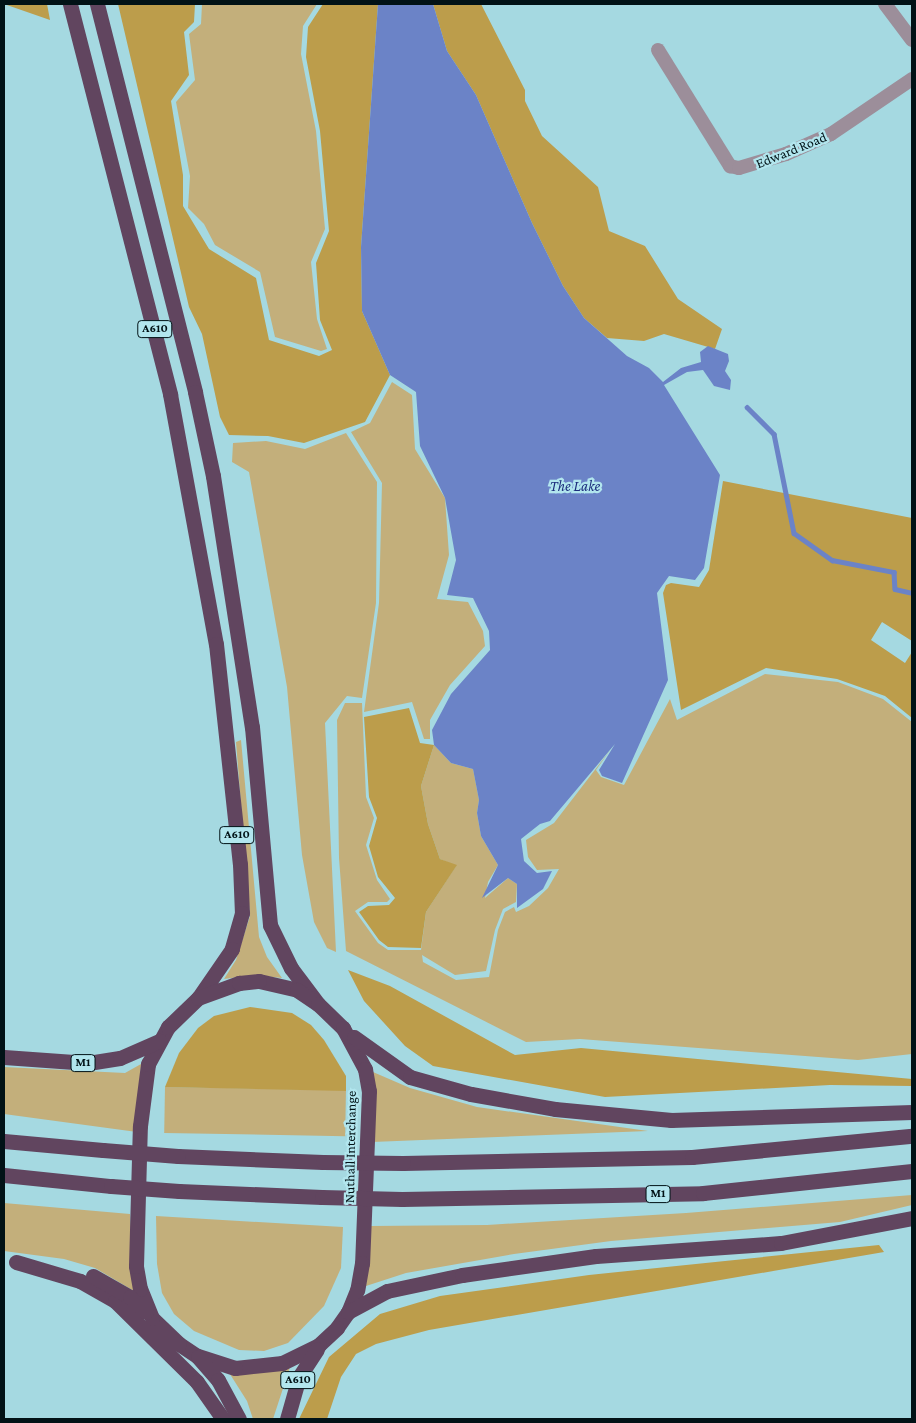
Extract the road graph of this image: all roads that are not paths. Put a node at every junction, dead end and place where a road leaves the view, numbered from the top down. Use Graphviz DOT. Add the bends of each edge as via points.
graph roads {
  1 [pos="70,4"];
  2 [pos="97,4"];
  3 [pos="885,4"];
  4 [pos="912,40"];
  5 [pos="658,50"];
  6 [pos="912,79"];
  7 [pos="198,998"];
  8 [pos="318,1004"];
  9 [pos="343,1028"];
  10 [pos="159,1041"];
  11 [pos="4,1057"];
  12 [pos="912,1112"];
  13 [pos="912,1136"];
  14 [pos="4,1141"];
  15 [pos="912,1171"];
  16 [pos="4,1175"];
  17 [pos="912,1218"];
  18 [pos="10,1261"];
  19 [pos="348,1312"];
  20 [pos="152,1318"];
  21 [pos="319,1346"];
  22 [pos="197,1356"];
  23 [pos="223,1419"];
  24 [pos="239,1419"];
  25 [pos="287,1419"];
  1 -- 7 [label="highway, A610" via="170,394 216,644 240,864 242,913 232,950"];
  2 -- 8 [label="highway, A610" via="195,392 213,476 250,710 270,925 291,968"];
  3 -- 4 [label="street"];
  5 -- 6 [label="street, Edward Road" via="730,166 739,168 831,134"];
  7 -- 8 [label="highway, Nuthall Interchange" via="239,983 259,981 298,990"];
  7 -- 10 [label="highway, Nuthall Interchange" via="168,1026"];
  8 -- 9 [label="highway, Nuthall Interchange"];
  9 -- 12 [label="highway" via="374,1054 410,1077 480,1096 555,1110 671,1120"];
  9 -- 19 [label="highway, Nuthall Interchange" via="360,1056 369,1091 362,1263 357,1290"];
  10 -- 11 [label="highway, M1" via="120,1058 88,1062"];
  10 -- 20 [label="highway, Nuthall Interchange" via="148,1064 143,1090 136,1266 140,1289"];
  13 -- 14 [label="highway, bridge" via="692,1157 403,1163 178,1156"];
  15 -- 16 [label="highway, M1, bridge" via="704,1193 402,1199 179,1191"];
  17 -- 19 [label="highway" via="781,1243 596,1256 462,1275 387,1291"];
  18 -- 20 [label="highway" via="63,1267 100,1279 130,1297"];
  18 -- 23 [label="highway" via="80,1281 115,1301 196,1382"];
  19 -- 21 [label="highway, Nuthall Interchange"];
  20 -- 22 [label="highway, Nuthall Interchange"];
  21 -- 22 [label="highway, Nuthall Interchange" via="282,1363 250,1369 223,1365"];
  21 -- 25 [label="highway, A610" via="300,1377"];
  22 -- 24 [label="highway" via="218,1380"];
}
